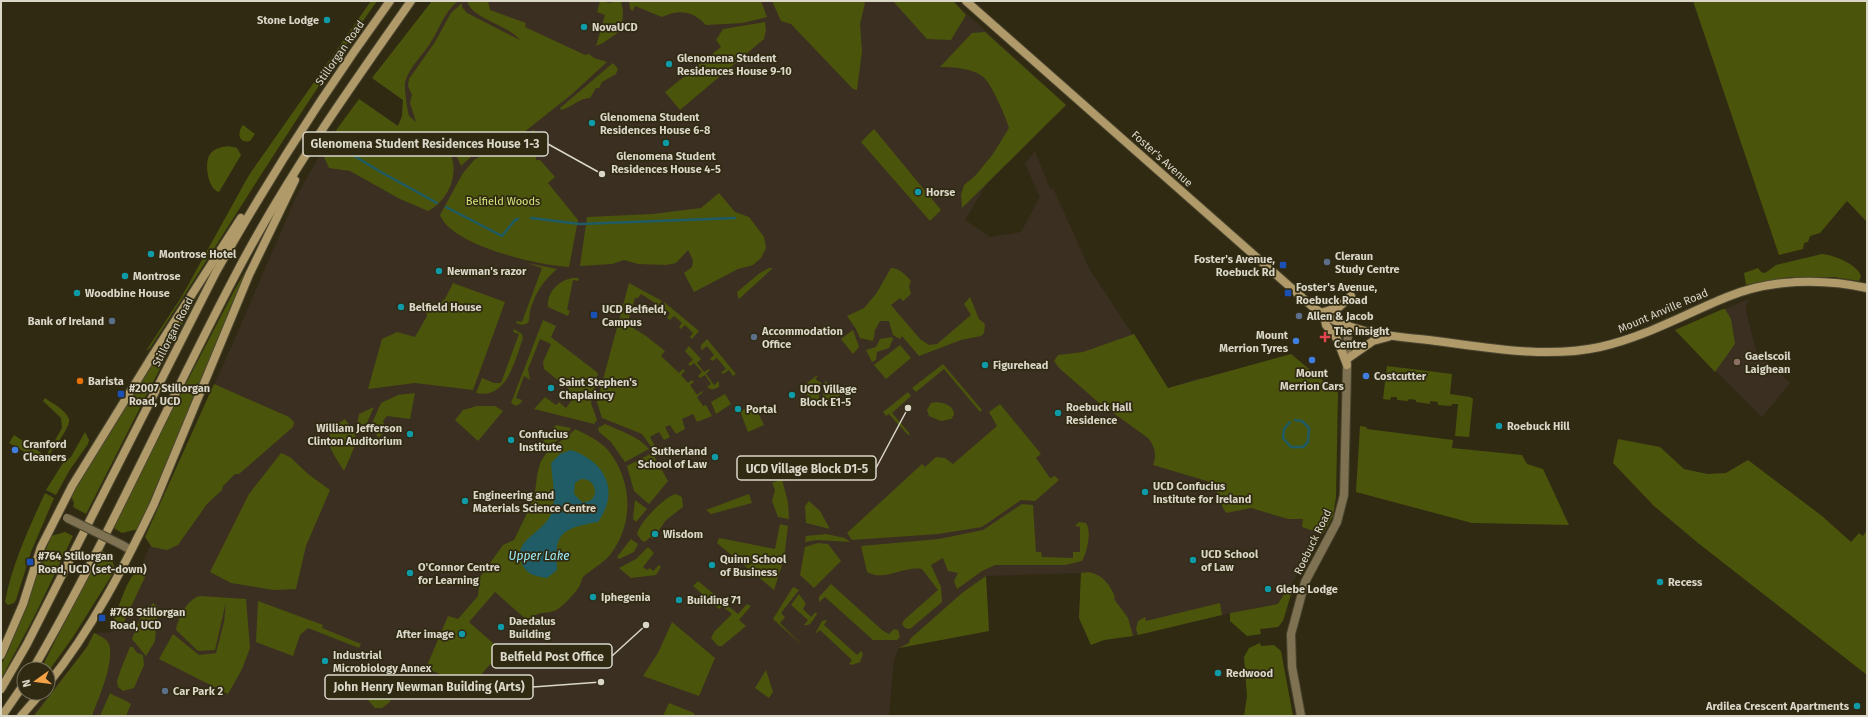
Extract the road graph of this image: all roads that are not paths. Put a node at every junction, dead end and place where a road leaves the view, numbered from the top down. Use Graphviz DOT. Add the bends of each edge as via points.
graph roads {
  1 [pos="390,1"];
  2 [pos="411,1"];
  3 [pos="966,1"];
  4 [pos="320,131"];
  5 [pos="291,145"];
  6 [pos="1867,288"];
  7 [pos="1351,296"];
  8 [pos="1322,314"];
  9 [pos="1348,326"];
  10 [pos="1393,336"];
  11 [pos="1347,362"];
  12 [pos="58,512"];
  13 [pos="131,550"];
  14 [pos="1,655"];
  15 [pos="37,661"];
  16 [pos="56,672"];
  17 [pos="1,689"];
  18 [pos="16,696"];
  19 [pos="33,701"];
  20 [pos="2,716"];
  21 [pos="21,716"];
  22 [pos="1301,716"];
  1 -- 5 [label="main road, Stillorgan Road" via="341,68"];
  2 -- 4 [label="main road"];
  3 -- 8 [label="main road, Foster's Avenue"];
  4 -- 13 [label="main road" via="249,275 154,504"];
  4 -- 15 [label="main road" via="238,270 97,553"];
  5 -- 12 [label="main road" via="154,353"];
  5 -- 17 [label="main road, Stillorgan Road" via="216,272 27,644"];
  6 -- 10 [label="main road, Mount Anville Road" via="1809,282 1755,288 1727,297 1631,338 1602,347 1559,353 1527,352"];
  7 -- 8 [label="main road" via="1339,307"];
  8 -- 9 [label="main road, Foster's Avenue"];
  8 -- 11 [label="main road"];
  9 -- 10 [label="main road, Mount Anville Road"];
  9 -- 11 [label="street, Roebuck Road"];
  10 -- 11 [label="main road" via="1373,341"];
  11 -- 22 [label="street, Roebuck Road" via="1345,477 1341,508 1333,531 1305,582 1291,634 1292,667"];
  12 -- 13 [label="street, bridge"];
  12 -- 14 [label="main road" via="41,547 23,604"];
  13 -- 16 [label="main road" via="92,620"];
  18 -- 20 [label="main road"];
  19 -- 21 [label="main road"];
}
